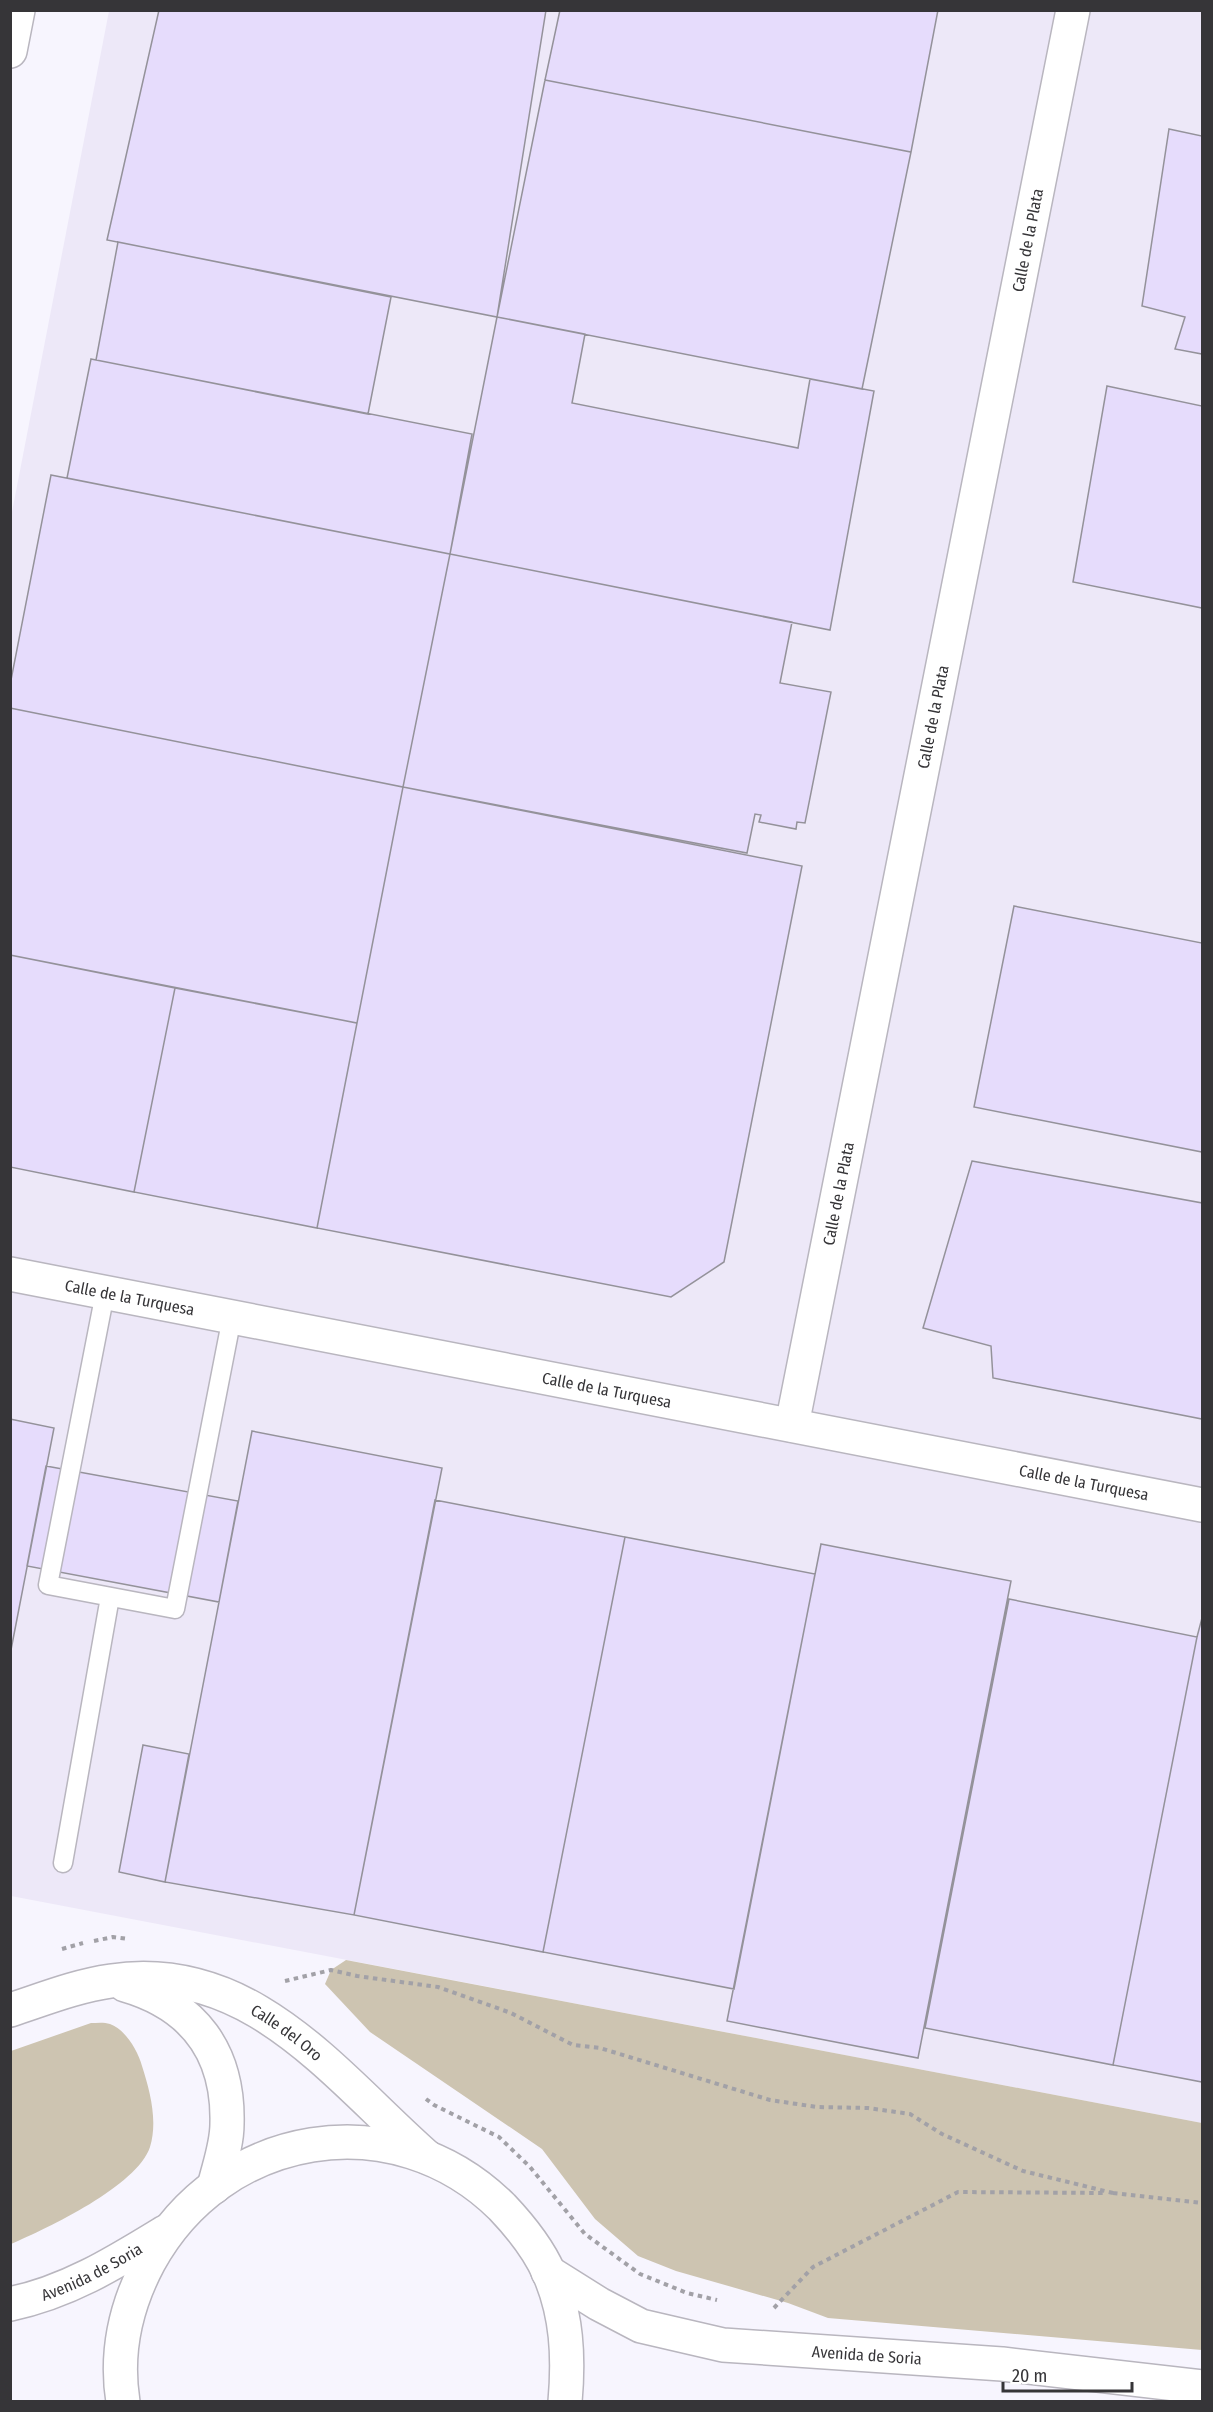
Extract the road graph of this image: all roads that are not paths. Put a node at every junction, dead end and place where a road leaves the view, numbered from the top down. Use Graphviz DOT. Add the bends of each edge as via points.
graph roads {
  1 [pos="18,10"];
  2 [pos="1073,10"];
  3 [pos="10,51"];
  4 [pos="10,1274"];
  5 [pos="105,1293"];
  6 [pos="232,1317"];
  7 [pos="792,1425"];
  8 [pos="1203,1505"];
  9 [pos="111,1597"];
  10 [pos="63,1863"];
  11 [pos="112,1981"];
  12 [pos="10,2010"];
  13 [pos="427,2157"];
  14 [pos="214,2187"];
  15 [pos="170,2229"];
  16 [pos="548,2272"];
  17 [pos="10,2304"];
  18 [pos="1203,2386"];
  19 [pos="123,2402"];
  20 [pos="565,2402"];
  1 -- 3 [label="main road"];
  2 -- 7 [label="main road, Calle de la Plata"];
  4 -- 5 [label="main road, Calle de la Turquesa"];
  5 -- 6 [label="main road, Calle de la Turquesa"];
  5 -- 9 [label="lane" via="48,1584"];
  6 -- 7 [label="main road, Calle de la Turquesa"];
  6 -- 9 [label="lane" via="176,1609"];
  7 -- 8 [label="main road, Calle de la Turquesa"];
  9 -- 10 [label="lane"];
  11 -- 12 [label="main road, Calle del Oro" via="67,1990"];
  11 -- 13 [label="main road, Calle del Oro" via="164,1978 235,1997 300,2038"];
  11 -- 14 [label="main road, Calle del Oro" via="150,1992 196,2024 216,2054 226,2087 228,2125"];
  13 -- 14 [label="main road" via="375,2143 330,2141 291,2147 236,2171"];
  13 -- 16 [label="main road" via="483,2189 520,2226"];
  14 -- 15 [label="main road"];
  15 -- 17 [label="main road, Avenida de Soria" via="85,2280"];
  15 -- 19 [label="main road" via="129,2306 120,2356"];
  16 -- 18 [label="main road, Avenida de Soria" via="641,2326 723,2345 1002,2364"];
  16 -- 20 [label="main road" via="566,2338"];
}
